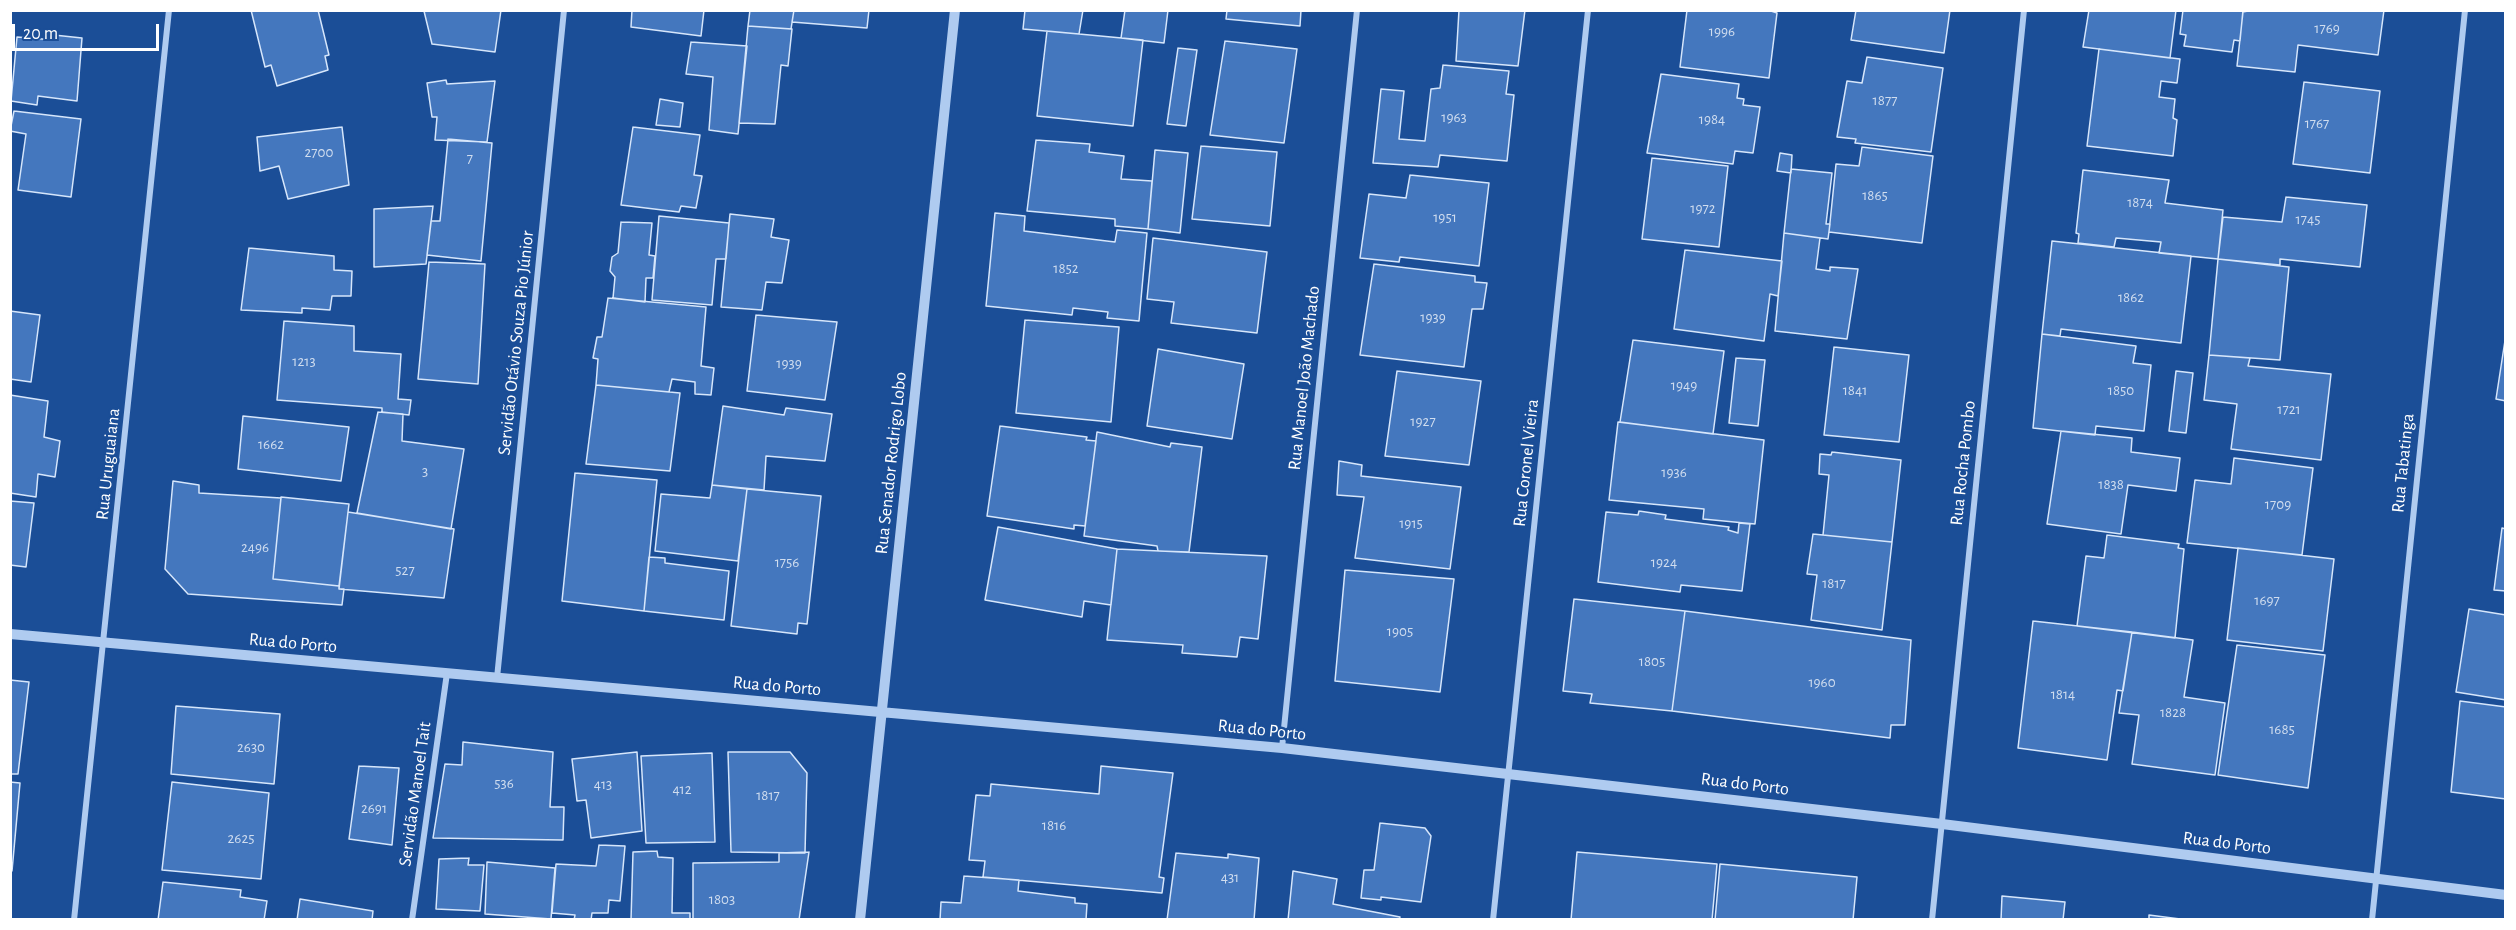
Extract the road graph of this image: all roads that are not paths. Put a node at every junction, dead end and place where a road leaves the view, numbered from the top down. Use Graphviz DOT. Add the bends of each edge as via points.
graph roads {
  1 [pos="169,10"];
  2 [pos="564,10"];
  3 [pos="956,10"];
  4 [pos="1357,10"];
  5 [pos="1588,10"];
  6 [pos="2024,10"];
  7 [pos="2465,10"];
  8 [pos="10,634"];
  9 [pos="105,642"];
  10 [pos="447,673"];
  11 [pos="497,678"];
  12 [pos="881,712"];
  13 [pos="1282,748"];
  14 [pos="1509,773"];
  15 [pos="1942,824"];
  16 [pos="2376,879"];
  17 [pos="2505,896"];
  18 [pos="74,920"];
  19 [pos="412,920"];
  20 [pos="860,920"];
  21 [pos="1493,920"];
  22 [pos="1932,920"];
  23 [pos="2372,920"];
  1 -- 9 [label="street, Rua Uruguaiana"];
  2 -- 11 [label="street, Servidão Otávio Souza Pio Júnior"];
  3 -- 12 [label="street, Rua Senador Rodrigo Lobo"];
  4 -- 13 [label="street, Rua Manoel João Machado"];
  5 -- 14 [label="street, Rua Coronel Vieira"];
  6 -- 15 [label="street, Rua Rocha Pombo"];
  7 -- 16 [label="street, Rua Tabatinga"];
  8 -- 9 [label="street, Rua do Porto"];
  9 -- 10 [label="street, Rua do Porto"];
  9 -- 18 [label="street, Rua Uruguaiana"];
  10 -- 11 [label="street, Rua do Porto"];
  10 -- 19 [label="street, Servidão Manoel Tait"];
  11 -- 12 [label="street, Rua do Porto"];
  12 -- 13 [label="street, Rua do Porto"];
  12 -- 20 [label="street, Rua Senador Rodrigo Lobo"];
  13 -- 14 [label="street, Rua do Porto"];
  14 -- 15 [label="street, Rua do Porto"];
  14 -- 21 [label="street, Rua Coronel Vieira"];
  15 -- 16 [label="street, Rua do Porto"];
  15 -- 22 [label="street, Rua Rocha Pombo"];
  16 -- 17 [label="street, Rua do Porto"];
  16 -- 23 [label="street, Rua Tabatinga"];
}
